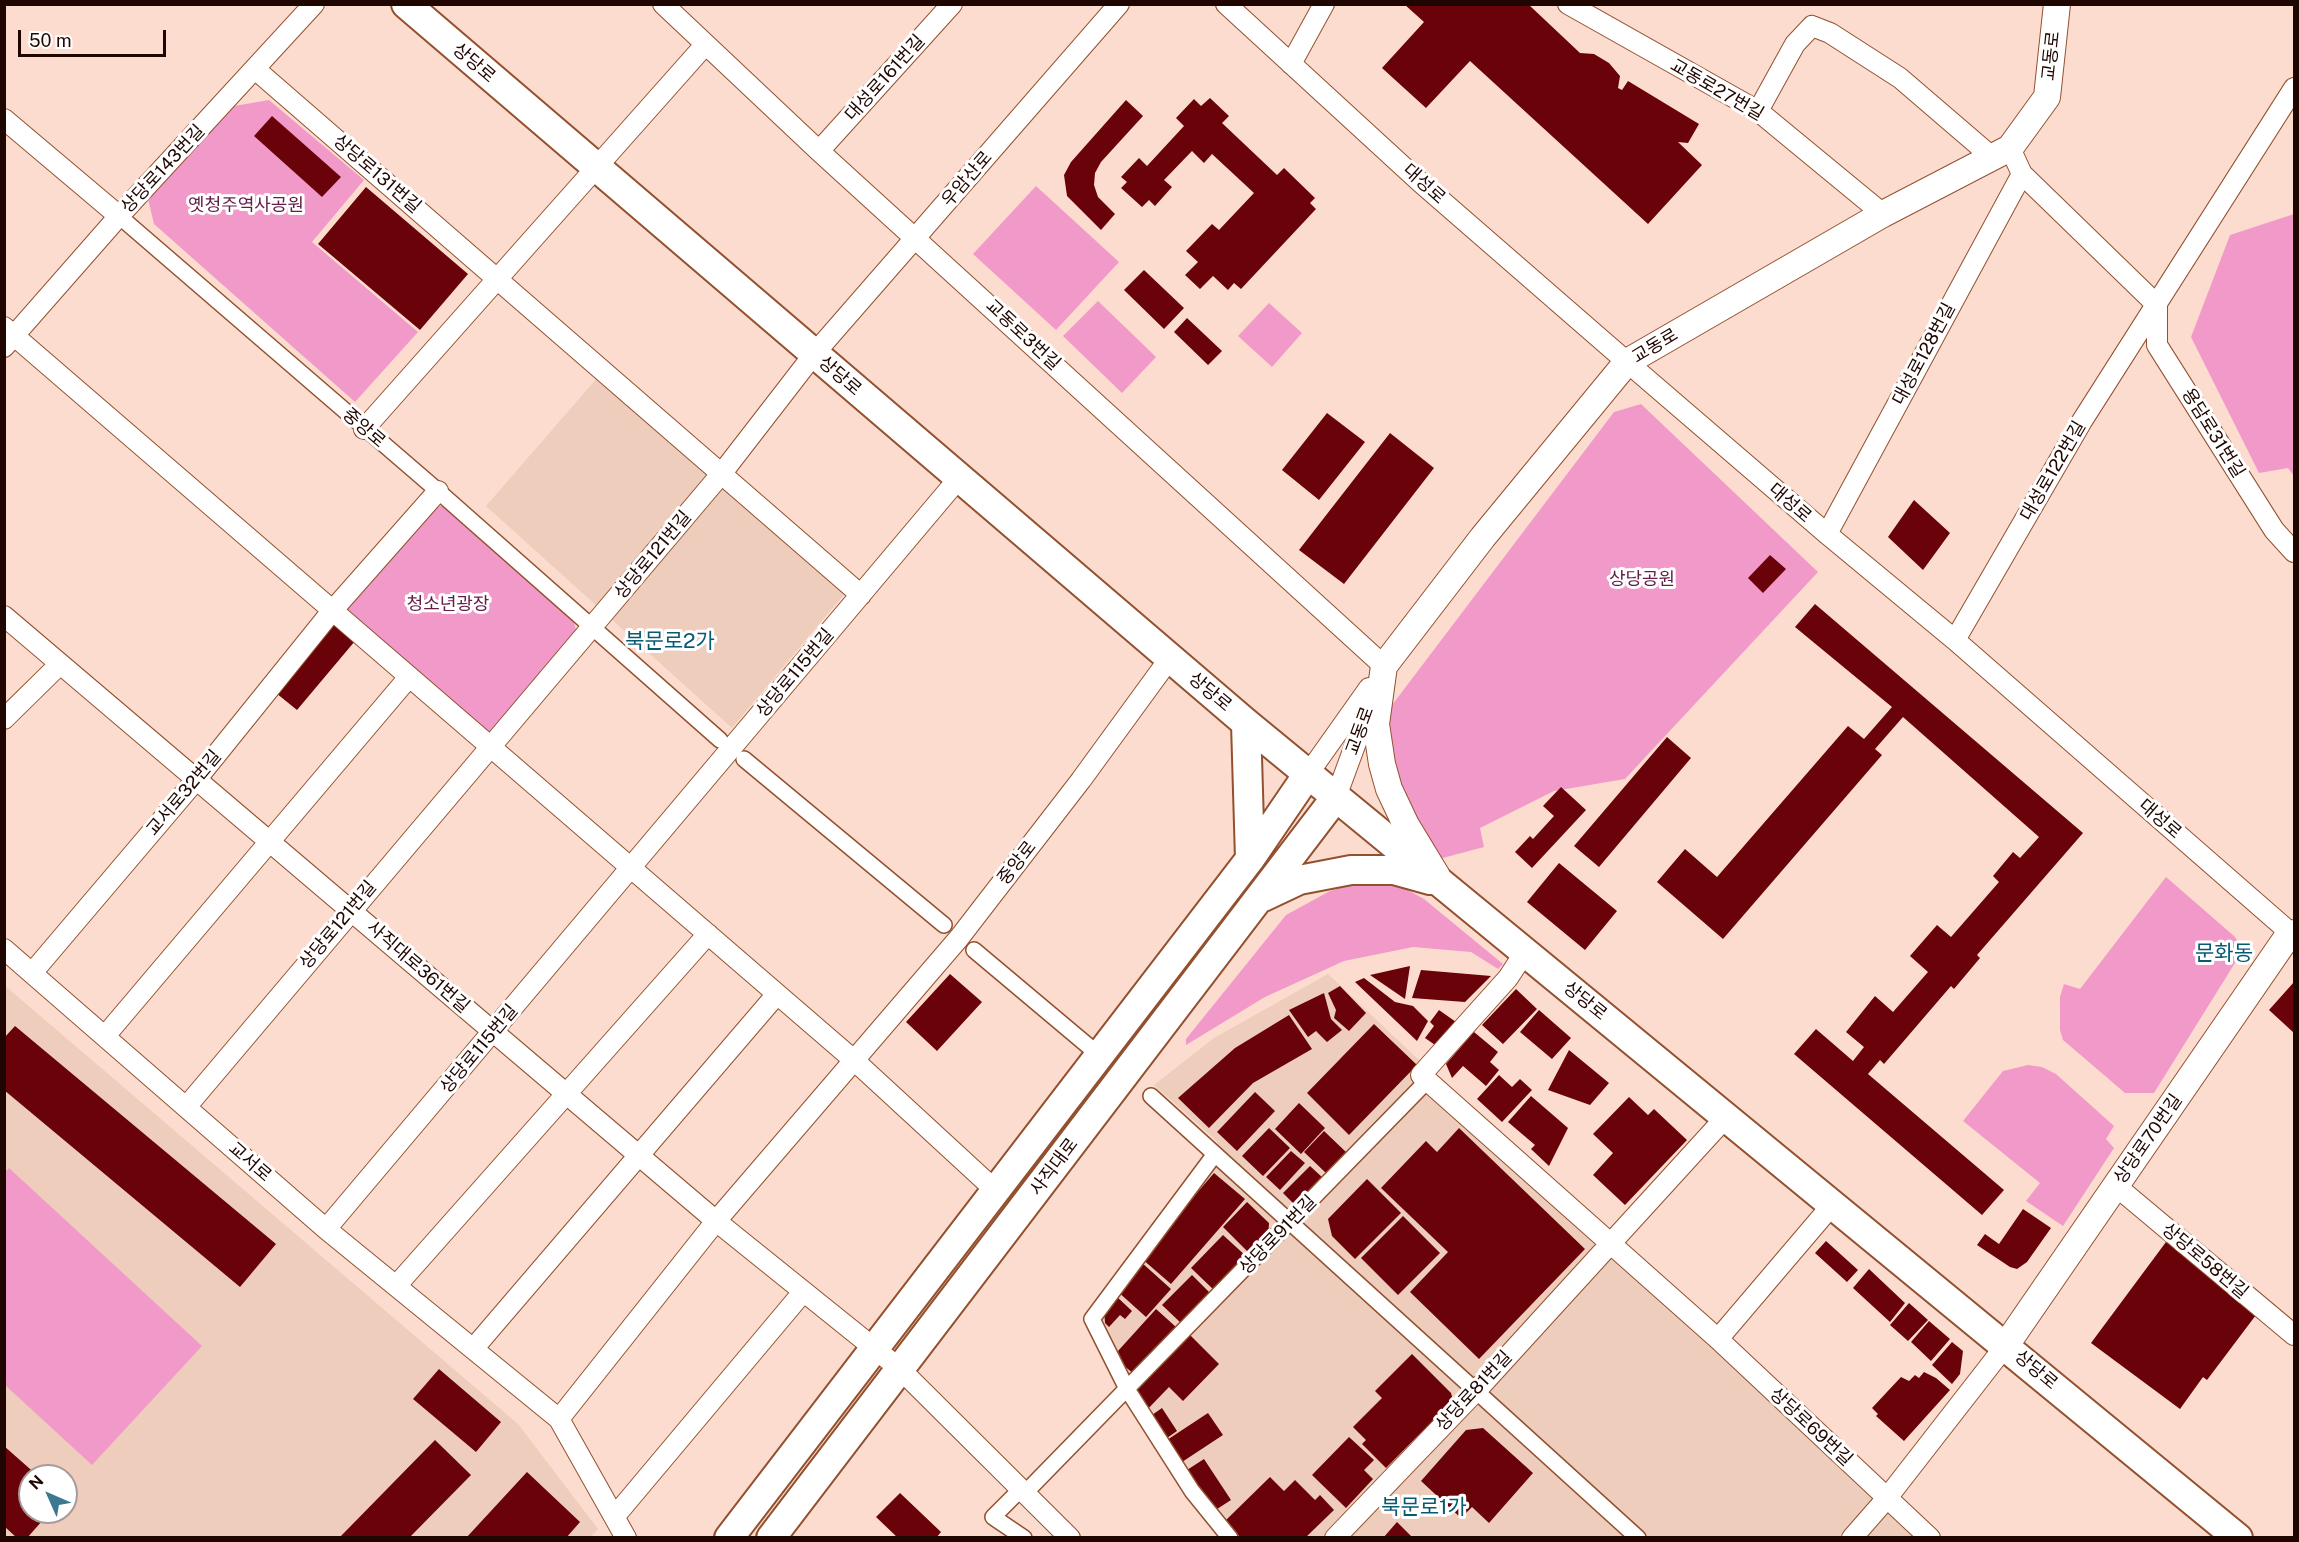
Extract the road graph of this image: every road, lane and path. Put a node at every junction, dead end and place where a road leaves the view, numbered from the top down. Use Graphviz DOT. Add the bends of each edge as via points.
graph roads {
  1 [pos="314,4"];
  2 [pos="406,4"];
  3 [pos="663,4"];
  4 [pos="952,4"];
  5 [pos="1119,4"];
  6 [pos="1226,4"];
  7 [pos="1324,4"];
  8 [pos="1568,4"];
  9 [pos="2057,4"];
  10 [pos="705,45"];
  11 [pos="1291,64"];
  12 [pos="255,69"];
  13 [pos="2295,88"];
  14 [pos="1758,111"];
  15 [pos="4,119"];
  16 [pos="819,151"];
  17 [pos="2001,152"];
  18 [pos="597,168"];
  19 [pos="2022,174"];
  20 [pos="1883,214"];
  21 [pos="119,216"];
  22 [pos="916,237"];
  23 [pos="498,279"];
  24 [pos="2157,305"];
  25 [pos="8,337"];
  26 [pos="814,354"];
  27 [pos="1627,362"];
  28 [pos="364,429"];
  29 [pos="722,473"];
  30 [pos="959,478"];
  31 [pos="438,491"];
  32 [pos="1827,534"];
  33 [pos="2295,552"];
  34 [pos="861,595"];
  35 [pos="332,611"];
  36 [pos="4,616"];
  37 [pos="592,628"];
  38 [pos="1955,640"];
  39 [pos="1170,658"];
  40 [pos="60,664"];
  41 [pos="1384,666"];
  42 [pos="410,677"];
  43 [pos="4,719"];
  44 [pos="1246,723"];
  45 [pos="720,740"];
  46 [pos="490,746"];
  47 [pos="744,759"];
  48 [pos="1308,774"];
  49 [pos="195,781"];
  50 [pos="1336,797"];
  51 [pos="269,842"];
  52 [pos="1250,859"];
  53 [pos="631,869"];
  54 [pos="1443,884"];
  55 [pos="1259,899"];
  56 [pos="351,909"];
  57 [pos="2293,932"];
  58 [pos="708,934"];
  59 [pos="959,938"];
  60 [pos="4,949"];
  61 [pos="1525,952"];
  62 [pos="32,973"];
  63 [pos="777,994"];
  64 [pos="493,1033"];
  65 [pos="105,1036"];
  66 [pos="1099,1055"];
  67 [pos="856,1062"];
  68 [pos="1427,1081"];
  69 [pos="565,1093"];
  70 [pos="1151,1096"];
  71 [pos="187,1106"];
  72 [pos="1726,1118"];
  73 [pos="1215,1154"];
  74 [pos="639,1156"];
  75 [pos="2116,1186"];
  76 [pos="995,1190"];
  77 [pos="1832,1205"];
  78 [pos="716,1221"];
  79 [pos="1291,1222"];
  80 [pos="326,1229"];
  81 [pos="1610,1242"];
  82 [pos="396,1286"];
  83 [pos="803,1292"];
  84 [pos="2295,1335"];
  85 [pos="1718,1340"];
  86 [pos="2006,1346"];
  87 [pos="473,1349"];
  88 [pos="874,1349"];
  89 [pos="900,1369"];
  90 [pos="1127,1389"];
  91 [pos="1476,1391"];
  92 [pos="559,1419"];
  93 [pos="1023,1491"];
  94 [pos="1887,1498"];
  95 [pos="615,1516"];
  96 [pos="2236,1537"];
  97 [pos="626,1538"];
  98 [pos="729,1538"];
  99 [pos="771,1538"];
  100 [pos="1024,1538"];
  101 [pos="1070,1538"];
  102 [pos="1230,1538"];
  103 [pos="1335,1538"];
  104 [pos="1638,1538"];
  105 [pos="1852,1538"];
  106 [pos="1930,1538"];
  1 -- 12 [label="street, 상당로143번길"];
  2 -- 18 [label="main road, 상당로"];
  3 -- 10 [label="street, 교동로3번길"];
  4 -- 16 [label="street, 대성로161번길"];
  5 -- 22 [label="street, 우암산로"];
  6 -- 11 [label="street, 대성로"];
  7 -- 11 [label="street"];
  8 -- 14 [label="street, 교동로27번길"];
  9 -- 17 [label="street, 교동로" via="2047,97"];
  10 -- 16 [label="street, 교동로3번길"];
  10 -- 18 [label="street"];
  11 -- 27 [label="street, 대성로"];
  12 -- 21 [label="street, 상당로143번길"];
  12 -- 23 [label="street, 상당로131번길"];
  13 -- 24 [label="street, 대성로122번길"];
  14 -- 17 [label="street" via="1794,44 1812,27 1830,33 1900,78"];
  14 -- 20 [label="street, 교동로27번길"];
  15 -- 21 [label="street, 중앙로"];
  16 -- 22 [label="street, 교동로3번길"];
  17 -- 19 [label="street"];
  17 -- 20 [label="street, 교동로"];
  18 -- 23 [label="street"];
  18 -- 26 [label="main road, 상당로"];
  19 -- 24 [label="street"];
  19 -- 32 [label="street, 대성로128번길"];
  20 -- 27 [label="street, 교동로"];
  21 -- 25 [label="street, 상당로143번길"];
  21 -- 28 [label="street, 중앙로"];
  22 -- 26 [label="street, 우암산로"];
  22 -- 41 [label="street, 교동로3번길"];
  23 -- 28 [label="street"];
  23 -- 29 [label="street, 상당로131번길"];
  24 -- 33 [label="street, 용담로31번길" via="2157,345 2274,530"];
  24 -- 38 [label="street, 대성로122번길" via="2082,422"];
  25 -- 35 [label="street, 상당로143번길"];
  26 -- 29 [label="street, 상당로121번길"];
  26 -- 30 [label="main road, 상당로"];
  27 -- 32 [label="street, 대성로"];
  27 -- 41 [label="street, 교동로" via="1483,537"];
  28 -- 31 [label="street, 중앙로"];
  29 -- 34 [label="street"];
  29 -- 37 [label="street, 상당로121번길"];
  30 -- 34 [label="street, 상당로115번길"];
  30 -- 39 [label="main road, 상당로"];
  31 -- 35 [label="street, 교서로32번길"];
  31 -- 37 [label="street, 중앙로"];
  32 -- 38 [label="street, 대성로"];
  34 -- 53 [label="street, 상당로115번길"];
  35 -- 42 [label="street"];
  35 -- 49 [label="street, 교서로32번길"];
  36 -- 40 [label="street, 사직대로361번길"];
  37 -- 45 [label="street, 중앙로"];
  37 -- 46 [label="street, 상당로121번길"];
  38 -- 57 [label="street, 대성로"];
  39 -- 44 [label="main road, 상당로"];
  39 -- 59 [label="street, 중앙로"];
  40 -- 43 [label="street"];
  40 -- 49 [label="street, 사직대로361번길"];
  41 -- 48 [label="street, 교동로"];
  41 -- 50 [label="street, 교동로"];
  41 -- 54 [label="street" via="1376,724 1382,764 1406,825"];
  42 -- 46 [label="street"];
  42 -- 51 [label="street"];
  44 -- 48 [label="main road, 상당로"];
  44 -- 52 [label="main road"];
  46 -- 53 [label="street"];
  46 -- 56 [label="street, 상당로121번길"];
  47 -- 59 [label="street"];
  48 -- 50 [label="main road, 상당로"];
  48 -- 52 [label="main road, 사직대로"];
  49 -- 51 [label="street, 사직대로361번길"];
  49 -- 62 [label="street, 교서로32번길"];
  50 -- 54 [label="main road, 상당로"];
  50 -- 55 [label="main road, 사직대로"];
  51 -- 56 [label="street, 사직대로361번길"];
  51 -- 65 [label="street"];
  52 -- 66 [label="main road, 사직대로"];
  53 -- 58 [label="street"];
  53 -- 64 [label="street, 상당로115번길"];
  54 -- 55 [label="main road" via="1394,870 1351,870 1299,880"];
  54 -- 61 [label="main road, 상당로"];
  55 -- 89 [label="main road, 사직대로"];
  56 -- 64 [label="street, 사직대로361번길"];
  56 -- 71 [label="street, 상당로121번길"];
  57 -- 75 [label="street, 상당로70번길"];
  58 -- 63 [label="street"];
  58 -- 69 [label="street"];
  59 -- 66 [label="street"];
  59 -- 67 [label="street, 중앙로"];
  60 -- 62 [label="street, 교서로"];
  61 -- 68 [label="street, 상당로91번길" via="1501,986 1420,1075"];
  61 -- 72 [label="main road, 상당로"];
  62 -- 65 [label="street, 교서로"];
  63 -- 67 [label="street"];
  63 -- 74 [label="street"];
  64 -- 69 [label="street, 사직대로361번길"];
  64 -- 80 [label="street, 상당로115번길"];
  65 -- 71 [label="street, 교서로"];
  66 -- 76 [label="main road, 사직대로"];
  67 -- 76 [label="street"];
  67 -- 78 [label="street"];
  68 -- 79 [label="street, 상당로91번길"];
  68 -- 81 [label="street"];
  69 -- 74 [label="street, 사직대로361번길"];
  69 -- 82 [label="street"];
  70 -- 73 [label="street"];
  71 -- 80 [label="street, 교서로"];
  72 -- 77 [label="main road, 상당로"];
  72 -- 81 [label="street, 상당로81번길"];
  73 -- 79 [label="street"];
  73 -- 90 [label="street" via="1092,1319"];
  74 -- 78 [label="street, 사직대로361번길"];
  74 -- 87 [label="street"];
  75 -- 84 [label="street, 상당로58번길"];
  75 -- 86 [label="street, 상당로70번길"];
  76 -- 88 [label="main road, 사직대로"];
  77 -- 85 [label="street"];
  77 -- 86 [label="main road, 상당로"];
  78 -- 83 [label="street, 사직대로361번길"];
  78 -- 92 [label="street"];
  79 -- 90 [label="street, 상당로91번길"];
  79 -- 91 [label="street"];
  80 -- 82 [label="street, 교서로"];
  81 -- 85 [label="street"];
  81 -- 91 [label="street, 상당로81번길"];
  82 -- 87 [label="street, 교서로"];
  83 -- 88 [label="street, 사직대로361번길"];
  83 -- 95 [label="street"];
  85 -- 94 [label="street, 상당로69번길"];
  86 -- 94 [label="street"];
  86 -- 96 [label="main road, 상당로"];
  87 -- 92 [label="street, 교서로"];
  88 -- 89 [label="street, 사직대로361번길"];
  88 -- 98 [label="main road, 사직대로"];
  89 -- 93 [label="street, 사직대로361번길"];
  89 -- 99 [label="main road, 사직대로"];
  90 -- 93 [label="street, 상당로91번길"];
  90 -- 102 [label="street" via="1192,1491"];
  91 -- 103 [label="street, 상당로81번길"];
  91 -- 104 [label="street"];
  92 -- 95 [label="street, 교서로"];
  93 -- 100 [label="street, 상당로91번길" via="993,1517"];
  93 -- 101 [label="street, 사직대로361번길"];
  94 -- 105 [label="street"];
  94 -- 106 [label="street, 상당로69번길"];
  95 -- 97 [label="street, 교서로"];
}
